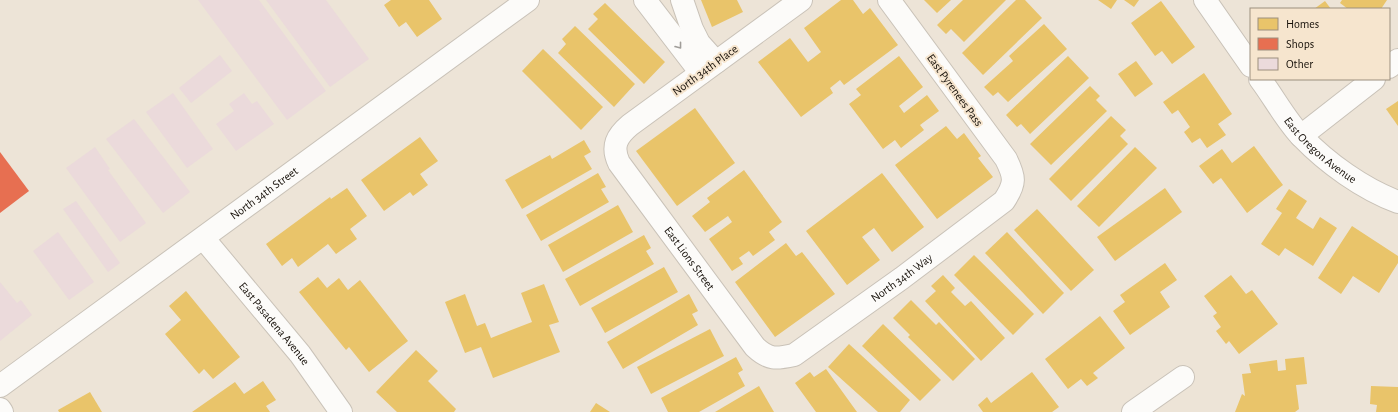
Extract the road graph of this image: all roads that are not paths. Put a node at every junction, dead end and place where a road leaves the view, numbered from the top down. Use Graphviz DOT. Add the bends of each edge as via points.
graph roads {
  1 [pos="682,0"];
  2 [pos="801,0"];
  3 [pos="889,0"];
  4 [pos="1205,0"];
  5 [pos="648,1"];
  6 [pos="513,4"];
  7 [pos="1398,60"];
  8 [pos="1250,65"];
  9 [pos="1390,66"];
  10 [pos="708,68"];
  11 [pos="1261,80"];
  12 [pos="1373,80"];
  13 [pos="1301,136"];
  14 [pos="614,145"];
  15 [pos="1014,183"];
  16 [pos="1398,202"];
  17 [pos="204,239"];
  18 [pos="779,358"];
  19 [pos="1183,377"];
  20 [pos="0,386"];
  21 [pos="0,409"];
  22 [pos="2,412"];
  23 [pos="341,412"];
  24 [pos="1133,412"];
  1 -- 10 [label="street"];
  2 -- 10 [label="street, North 34th Place"];
  3 -- 15 [label="street, East Pyrenees Pass" via="1006,159 1013,173"];
  4 -- 8 [label="street"];
  5 -- 10 [label="street, one-way"];
  6 -- 17 [label="street, North 34th Street"];
  7 -- 9 [label="street"];
  10 -- 14 [label="street, North 34th Place" via="630,125 620,134"];
  11 -- 13 [label="street, East Oregon Avenue"];
  12 -- 13 [label="street"];
  13 -- 16 [label="street, East Oregon Avenue" via="1356,180"];
  14 -- 18 [label="street, East Lions Street" via="619,163 755,347 765,356"];
  15 -- 18 [label="street, North 34th Way" via="1004,201 926,260 794,355"];
  17 -- 20 [label="street, North 34th Street"];
  17 -- 23 [label="street, East Pasadena Avenue" via="300,354"];
  19 -- 24 [label="street"];
  21 -- 22 [label="street"];
}
